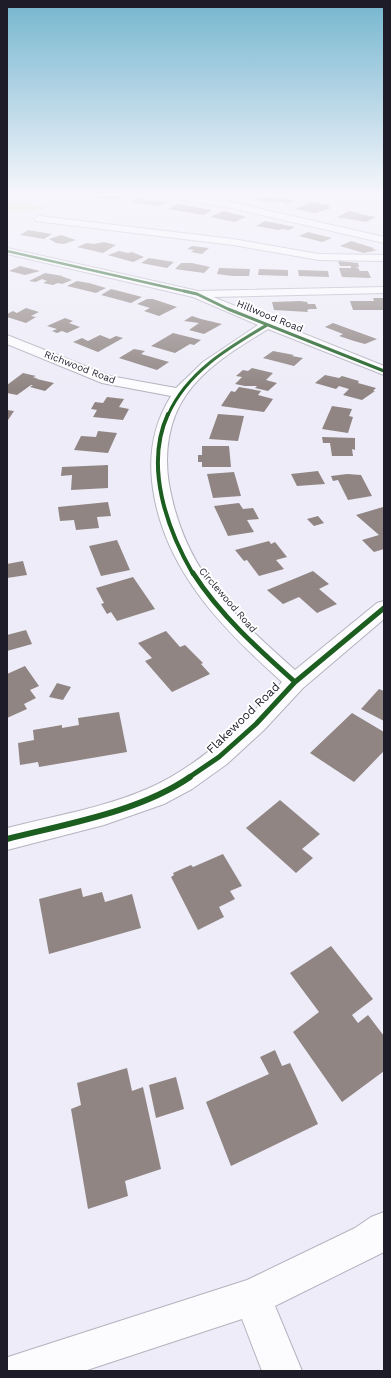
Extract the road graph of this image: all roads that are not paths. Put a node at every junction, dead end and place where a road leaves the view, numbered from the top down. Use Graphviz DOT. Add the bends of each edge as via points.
graph roads {
  1 [pos="48,260"];
  2 [pos="384,290"];
  3 [pos="197,294"];
  4 [pos="267,324"];
  5 [pos="8,340"];
  6 [pos="384,371"];
  7 [pos="179,393"];
  8 [pos="384,608"];
  9 [pos="295,682"];
  10 [pos="7,839"];
  11 [pos="376,1235"];
  12 [pos="252,1297"];
  13 [pos="22,1371"];
  14 [pos="282,1371"];
  1 -- 3 [label="street, Hillwood Road"];
  2 -- 3 [label="street"];
  3 -- 4 [label="street, Hillwood Road"];
  4 -- 6 [label="street, Hillwood Road"];
  4 -- 7 [label="street, Circlewood Road" via="219,356"];
  5 -- 7 [label="street, Richwood Road" via="107,380"];
  7 -- 9 [label="street, Circlewood Road" via="161,435 157,458 166,515 174,537 184,559 212,597 247,636"];
  8 -- 9 [label="street, Flakewood Road"];
  9 -- 10 [label="street, Flakewood Road" via="256,724 219,758 183,782 155,797 104,814"];
  11 -- 12 [label="street"];
  12 -- 13 [label="street"];
  12 -- 14 [label="street"];
}
